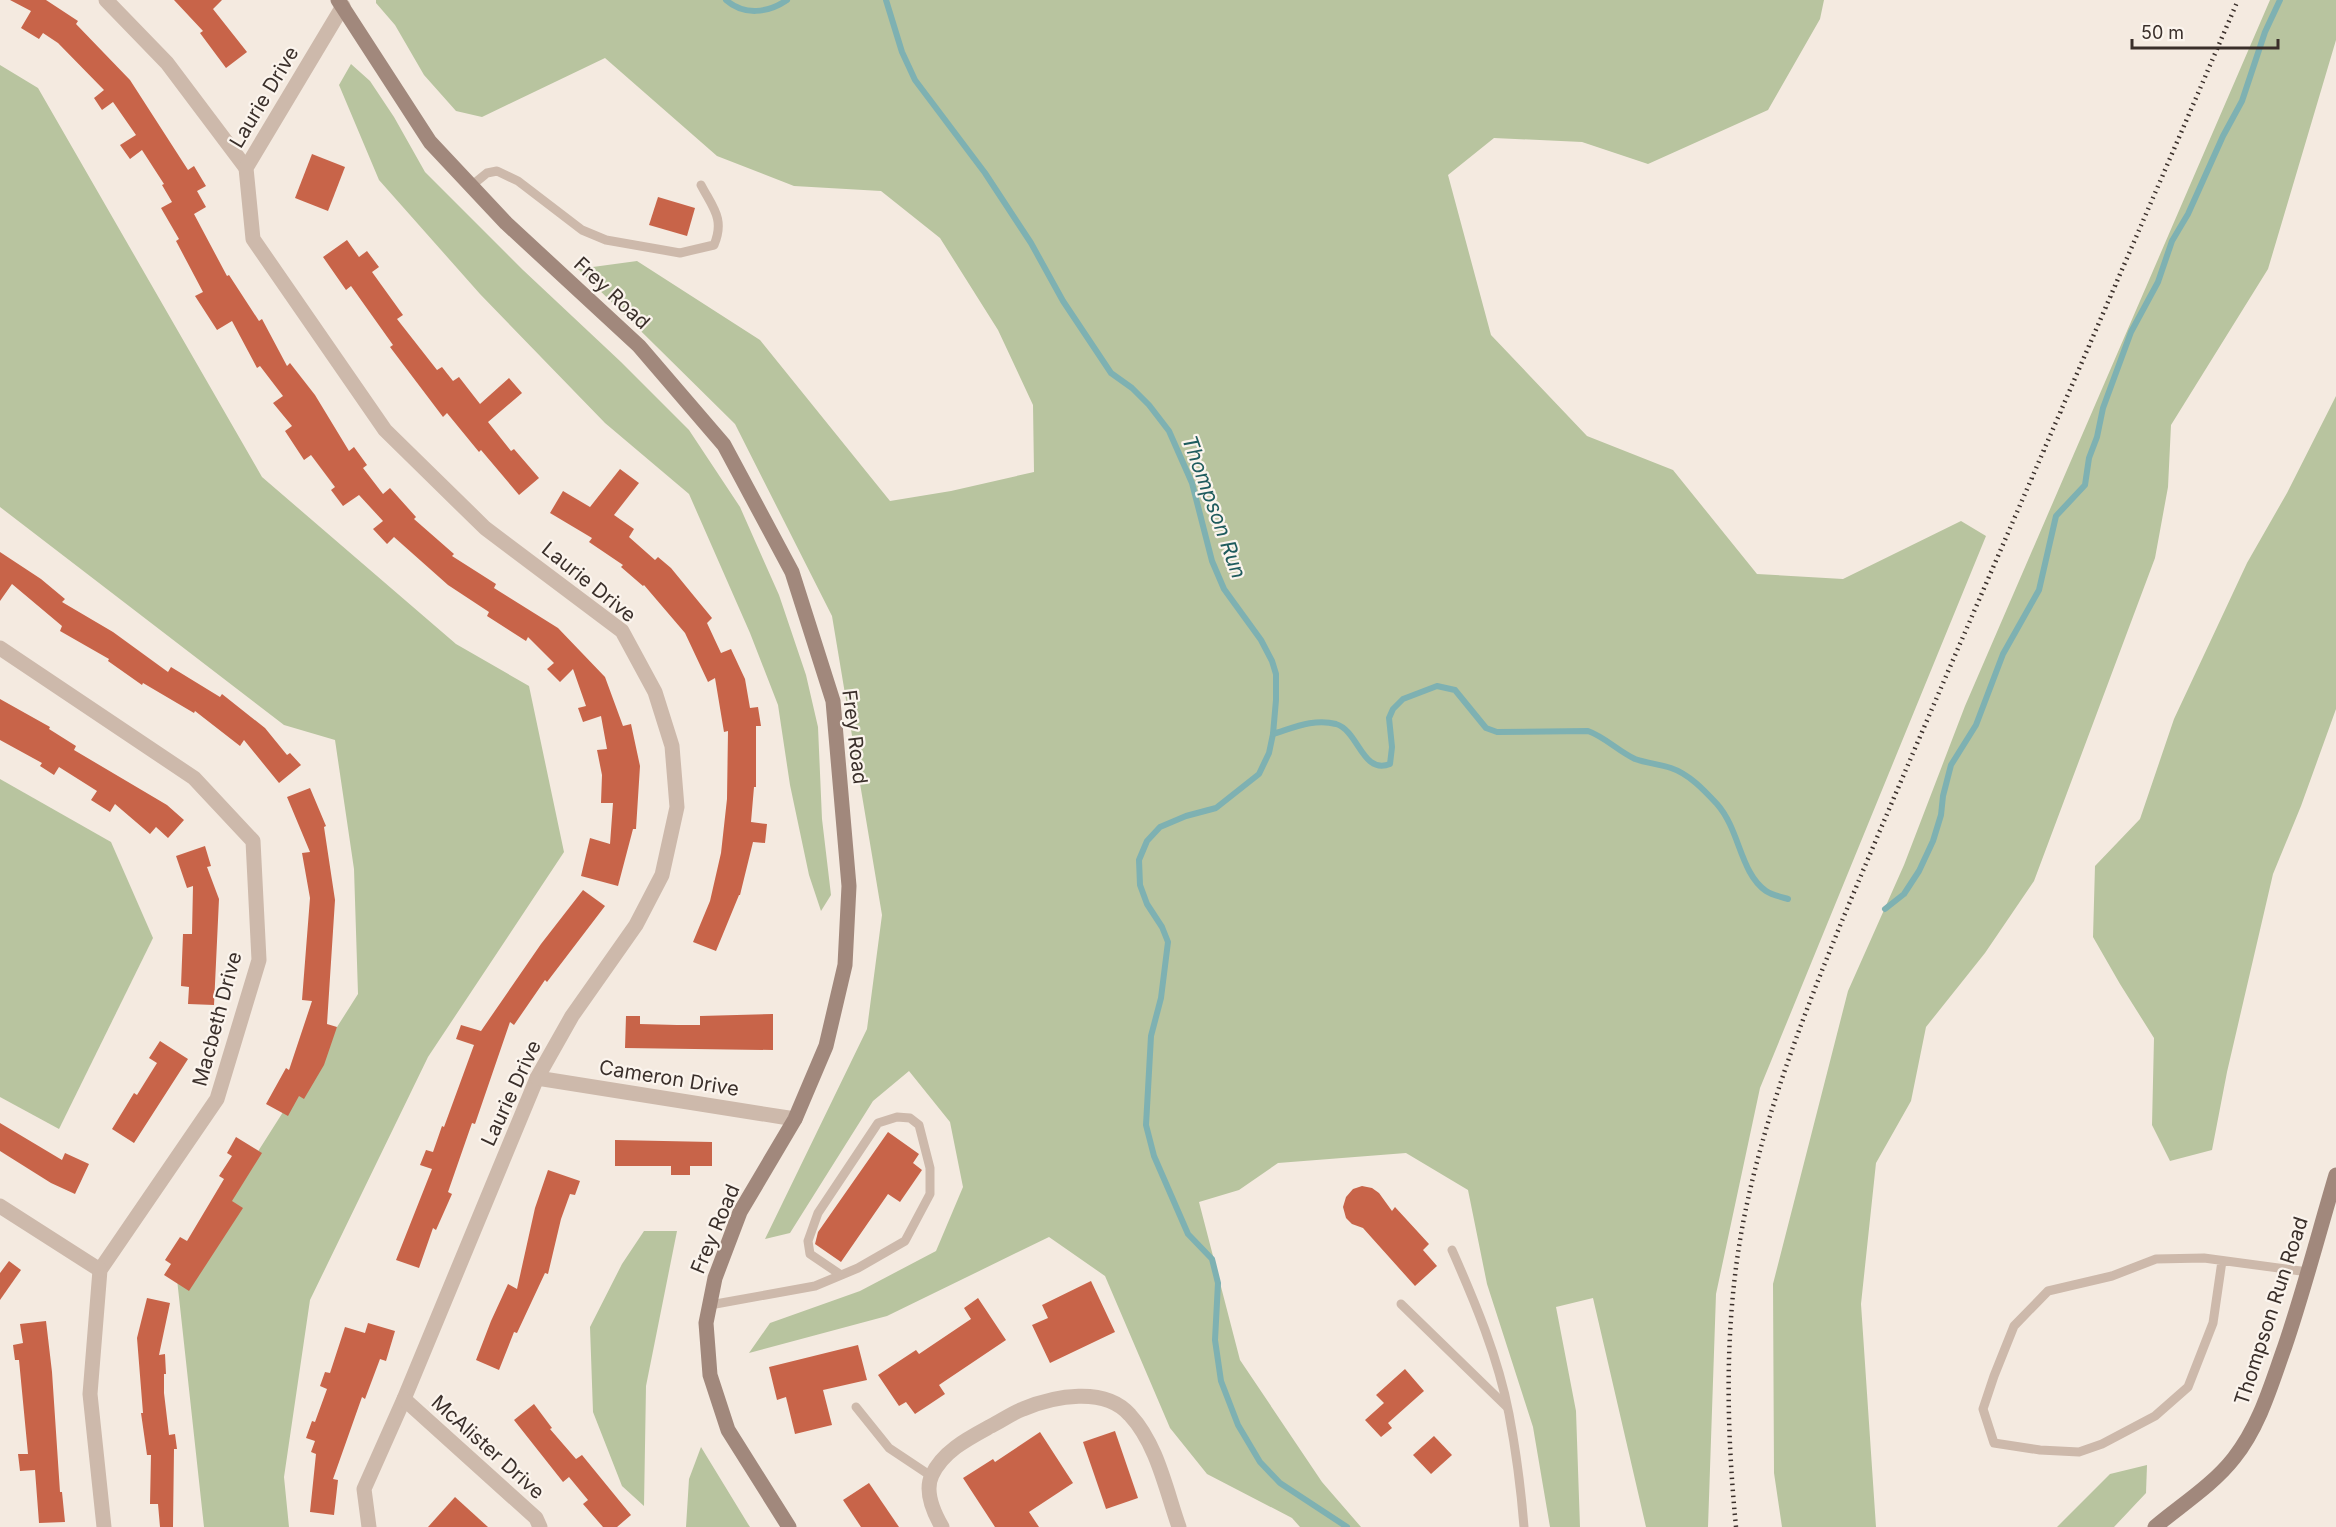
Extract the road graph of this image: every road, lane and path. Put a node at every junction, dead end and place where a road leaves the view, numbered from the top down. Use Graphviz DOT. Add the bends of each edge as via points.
graph roads {
  1 [pos="106,0"];
  2 [pos="341,3"];
  3 [pos="246,168"];
  4 [pos="701,185"];
  5 [pos="471,186"];
  6 [pos="0,648"];
  7 [pos="537,1078"];
  8 [pos="795,1119"];
  9 [pos="2336,1175"];
  10 [pos="0,1206"];
  11 [pos="1452,1250"];
  12 [pos="2222,1261"];
  13 [pos="100,1270"];
  14 [pos="2308,1272"];
  15 [pos="841,1275"];
  16 [pos="1401,1304"];
  17 [pos="710,1305"];
  18 [pos="404,1399"];
  19 [pos="856,1407"];
  20 [pos="1508,1408"];
  21 [pos="931,1476"];
  22 [pos="104,1527"];
  23 [pos="369,1527"];
  24 [pos="540,1527"];
  25 [pos="789,1527"];
  26 [pos="942,1527"];
  27 [pos="1179,1527"];
  28 [pos="1524,1527"];
  29 [pos="2154,1527"];
  1 -- 3 [label="street" via="166,63"];
  2 -- 3 [label="street, Laurie Drive"];
  2 -- 5 [label="street, Frey Road" via="429,142"];
  3 -- 7 [label="street, Laurie Drive" via="253,239 385,430 485,528 622,631 655,692 672,746 677,807 662,875 636,925 572,1016"];
  4 -- 5 [label="lane" via="719,217 720,232 714,245 680,253 606,240 582,230 518,181 498,171 487,173"];
  5 -- 8 [label="street, Frey Road" via="639,346 724,445 792,572 833,701 849,886 845,965 826,1046"];
  6 -- 13 [label="street, Macbeth Drive" via="194,778 252,841 259,960 217,1099"];
  7 -- 8 [label="street, Cameron Drive"];
  7 -- 18 [label="street, Laurie Drive"];
  8 -- 17 [label="street, Frey Road" via="740,1212 715,1278"];
  9 -- 14 [label="street, Thompson Run Road"];
  10 -- 13 [label="street"];
  11 -- 20 [label="lane" via="1488,1338"];
  12 -- 12 [label="lane" via="2156,1259 2112,1276 2048,1291 2014,1326 1994,1376 1983,1408 1994,1443 2079,1452 2155,1416 2188,1387 2213,1323"];
  12 -- 14 [label="lane"];
  13 -- 22 [label="street, Macbeth Drive" via="90,1394"];
  14 -- 29 [label="street, Thompson Run Road" via="2267,1401 2247,1440 2211,1482"];
  15 -- 15 [label="lane" via="904,1241 930,1194 930,1168 919,1125 910,1118 897,1116 878,1123 818,1213 808,1241 810,1254"];
  15 -- 17 [label="lane" via="815,1286"];
  16 -- 20 [label="lane"];
  17 -- 25 [label="street, Frey Road" via="706,1323 710,1375 728,1430"];
  18 -- 23 [label="street, Laurie Drive" via="364,1489"];
  18 -- 24 [label="street, McAlister Drive" via="536,1518"];
  19 -- 21 [label="lane" via="890,1448"];
  20 -- 28 [label="lane"];
  21 -- 26 [label="street" via="929,1491"];
  21 -- 27 [label="street" via="962,1442 1022,1409 1052,1400 1101,1397 1130,1414 1143,1433"];
}
